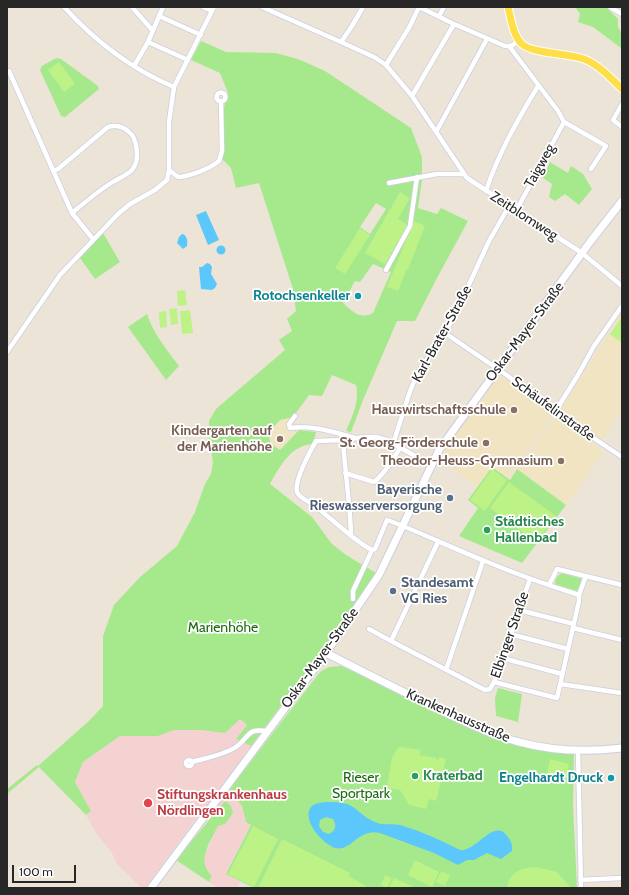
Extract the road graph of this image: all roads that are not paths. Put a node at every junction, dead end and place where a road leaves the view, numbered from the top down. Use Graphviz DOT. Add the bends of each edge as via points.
graph roads {
  1 [pos="64,7"];
  2 [pos="132,7"];
  3 [pos="163,7"];
  4 [pos="203,7"];
  5 [pos="262,7"];
  6 [pos="363,7"];
  7 [pos="419,7"];
  8 [pos="444,7"];
  9 [pos="508,7"];
  10 [pos="610,7"];
  11 [pos="213,9"];
  12 [pos="622,14"];
  13 [pos="159,16"];
  14 [pos="439,16"];
  15 [pos="454,24"];
  16 [pos="153,31"];
  17 [pos="201,35"];
  18 [pos="487,39"];
  19 [pos="519,41"];
  20 [pos="148,42"];
  21 [pos="341,42"];
  22 [pos="509,46"];
  23 [pos="188,60"];
  24 [pos="386,65"];
  25 [pos="134,66"];
  26 [pos="9,71"];
  27 [pos="538,86"];
  28 [pos="174,87"];
  29 [pos="622,89"];
  30 [pos="412,96"];
  31 [pos="221,101"];
  32 [pos="622,104"];
  33 [pos="564,122"];
  34 [pos="622,127"];
  35 [pos="436,132"];
  36 [pos="591,169"];
  37 [pos="169,170"];
  38 [pos="53,171"];
  39 [pos="466,176"];
  40 [pos="417,177"];
  41 [pos="389,183"];
  42 [pos="486,191"];
  43 [pos="622,201"];
  44 [pos="508,206"];
  45 [pos="516,210"];
  46 [pos="72,214"];
  47 [pos="93,239"];
  48 [pos="582,253"];
  49 [pos="386,270"];
  50 [pos="622,286"];
  51 [pos="622,306"];
  52 [pos="445,333"];
  53 [pos="7,352"];
  54 [pos="497,368"];
  55 [pos="555,412"];
  56 [pos="295,416"];
  57 [pos="356,438"];
  58 [pos="343,440"];
  59 [pos="393,444"];
  60 [pos="400,448"];
  61 [pos="622,457"];
  62 [pos="431,465"];
  63 [pos="345,473"];
  64 [pos="404,525"];
  65 [pos="351,534"];
  66 [pos="438,542"];
  67 [pos="372,550"];
  68 [pos="484,561"];
  69 [pos="587,577"];
  70 [pos="530,579"];
  71 [pos="549,585"];
  72 [pos="622,585"];
  73 [pos="579,596"];
  74 [pos="352,600"];
  75 [pos="519,610"];
  76 [pos="574,626"];
  77 [pos="369,629"];
  78 [pos="510,634"];
  79 [pos="622,640"];
  80 [pos="391,641"];
  81 [pos="568,649"];
  82 [pos="326,653"];
  83 [pos="502,658"];
  84 [pos="446,670"];
  85 [pos="562,674"];
  86 [pos="494,682"];
  87 [pos="560,684"];
  88 [pos="622,693"];
  89 [pos="268,731"];
  90 [pos="622,748"];
  91 [pos="578,750"];
  92 [pos="192,762"];
  93 [pos="622,878"];
  94 [pos="580,880"];
  95 [pos="151,888"];
  96 [pos="581,888"];
  1 -- 25 [label="street" via="104,46"];
  2 -- 16 [label="street"];
  3 -- 13 [label="street"];
  4 -- 11 [label="street"];
  5 -- 21 [label="street"];
  6 -- 21 [label="street"];
  7 -- 14 [label="street"];
  7 -- 24 [label="street"];
  8 -- 14 [label="street"];
  9 -- 19 [label="main road"];
  10 -- 12 [label="street"];
  11 -- 17 [label="street"];
  13 -- 16 [label="street"];
  13 -- 17 [label="street"];
  14 -- 15 [label="street"];
  15 -- 18 [label="street"];
  15 -- 30 [label="street"];
  16 -- 20 [label="street"];
  17 -- 23 [label="street"];
  18 -- 22 [label="street"];
  18 -- 35 [label="street"];
  19 -- 22 [label="street"];
  19 -- 29 [label="main road" via="529,48 589,62 602,70"];
  20 -- 23 [label="street"];
  20 -- 25 [label="street"];
  21 -- 24 [label="street"];
  22 -- 27 [label="street"];
  23 -- 28 [label="street"];
  24 -- 30 [label="street"];
  25 -- 28 [label="street"];
  26 -- 38 [label="street"];
  27 -- 33 [label="street"];
  27 -- 42 [label="street" via="506,144"];
  28 -- 37 [label="street" via="168,122"];
  30 -- 35 [label="street"];
  31 -- 37 [label="street" via="222,151 219,161 184,176 178,177"];
  32 -- 34 [label="street" via="613,120"];
  33 -- 36 [label="street" via="606,146"];
  33 -- 45 [label="street, Taigweg"];
  35 -- 39 [label="street"];
  37 -- 47 [label="street" via="162,185 130,204"];
  38 -- 46 [label="street"];
  38 -- 46 [label="street" via="108,127 120,127 134,136 136,160 132,170"];
  39 -- 40 [label="street" via="437,174"];
  39 -- 42 [label="street, Zeitblomweg"];
  40 -- 41 [label="street"];
  40 -- 49 [label="street" via="410,226"];
  42 -- 44 [label="street, Zeitblomweg"];
  43 -- 48 [label="main road, Oskar-Mayer-Straße"];
  44 -- 45 [label="street, Zeitblomweg"];
  44 -- 52 [label="street, Karl-Brater-Straße"];
  45 -- 48 [label="street, Zeitblomweg"];
  46 -- 47 [label="street"];
  47 -- 53 [label="street" via="54,282"];
  48 -- 50 [label="street, Zeitblomweg"];
  48 -- 54 [label="main road, Oskar-Mayer-Straße"];
  51 -- 55 [label="street" via="594,346"];
  52 -- 54 [label="street, Schäufelinstraße"];
  52 -- 59 [label="street, Karl-Brater-Straße" via="417,374"];
  54 -- 55 [label="street, Schäufelinstraße"];
  54 -- 62 [label="main road, Oskar-Mayer-Straße"];
  55 -- 61 [label="street, Schäufelinstraße"];
  56 -- 57 [label="street" via="289,424 290,428 311,427"];
  57 -- 58 [label="street"];
  57 -- 59 [label="street" via="376,437"];
  58 -- 63 [label="street"];
  58 -- 65 [label="street" via="316,441 304,464 297,492"];
  59 -- 60 [label="street"];
  60 -- 62 [label="street"];
  60 -- 63 [label="street" via="374,482"];
  62 -- 64 [label="main road, Oskar-Mayer-Straße"];
  63 -- 65 [label="street"];
  64 -- 66 [label="street"];
  64 -- 67 [label="street" via="387,520 375,549"];
  64 -- 82 [label="main road, Oskar-Mayer-Straße" via="379,575"];
  65 -- 67 [label="street"];
  66 -- 68 [label="street"];
  66 -- 80 [label="street"];
  67 -- 74 [label="street" via="353,591"];
  68 -- 70 [label="street"];
  68 -- 84 [label="street"];
  69 -- 71 [label="street" via="557,569"];
  69 -- 72 [label="street"];
  69 -- 73 [label="street"];
  70 -- 71 [label="street"];
  70 -- 75 [label="street, Elbinger Straße"];
  71 -- 73 [label="street"];
  73 -- 76 [label="street"];
  75 -- 76 [label="street"];
  75 -- 78 [label="street, Elbinger Straße"];
  76 -- 79 [label="street"];
  76 -- 81 [label="street"];
  77 -- 80 [label="street"];
  78 -- 81 [label="street"];
  78 -- 83 [label="street, Elbinger Straße"];
  80 -- 84 [label="street"];
  81 -- 85 [label="street"];
  82 -- 89 [label="main road, Oskar-Mayer-Straße"];
  82 -- 91 [label="main road, Krankenhausstraße" via="488,732 525,744"];
  83 -- 85 [label="street"];
  83 -- 86 [label="street, Elbinger Straße"];
  84 -- 86 [label="street, Elbinger Straße" via="485,690 490,689"];
  85 -- 87 [label="street"];
  86 -- 87 [label="street" via="557,698"];
  87 -- 88 [label="street"];
  89 -- 92 [label="street" via="254,731 243,738 237,746"];
  89 -- 95 [label="main road, Oskar-Mayer-Straße"];
  90 -- 91 [label="main road, Krankenhausstraße"];
  91 -- 94 [label="street"];
  93 -- 94 [label="street"];
  94 -- 96 [label="street"];
}
